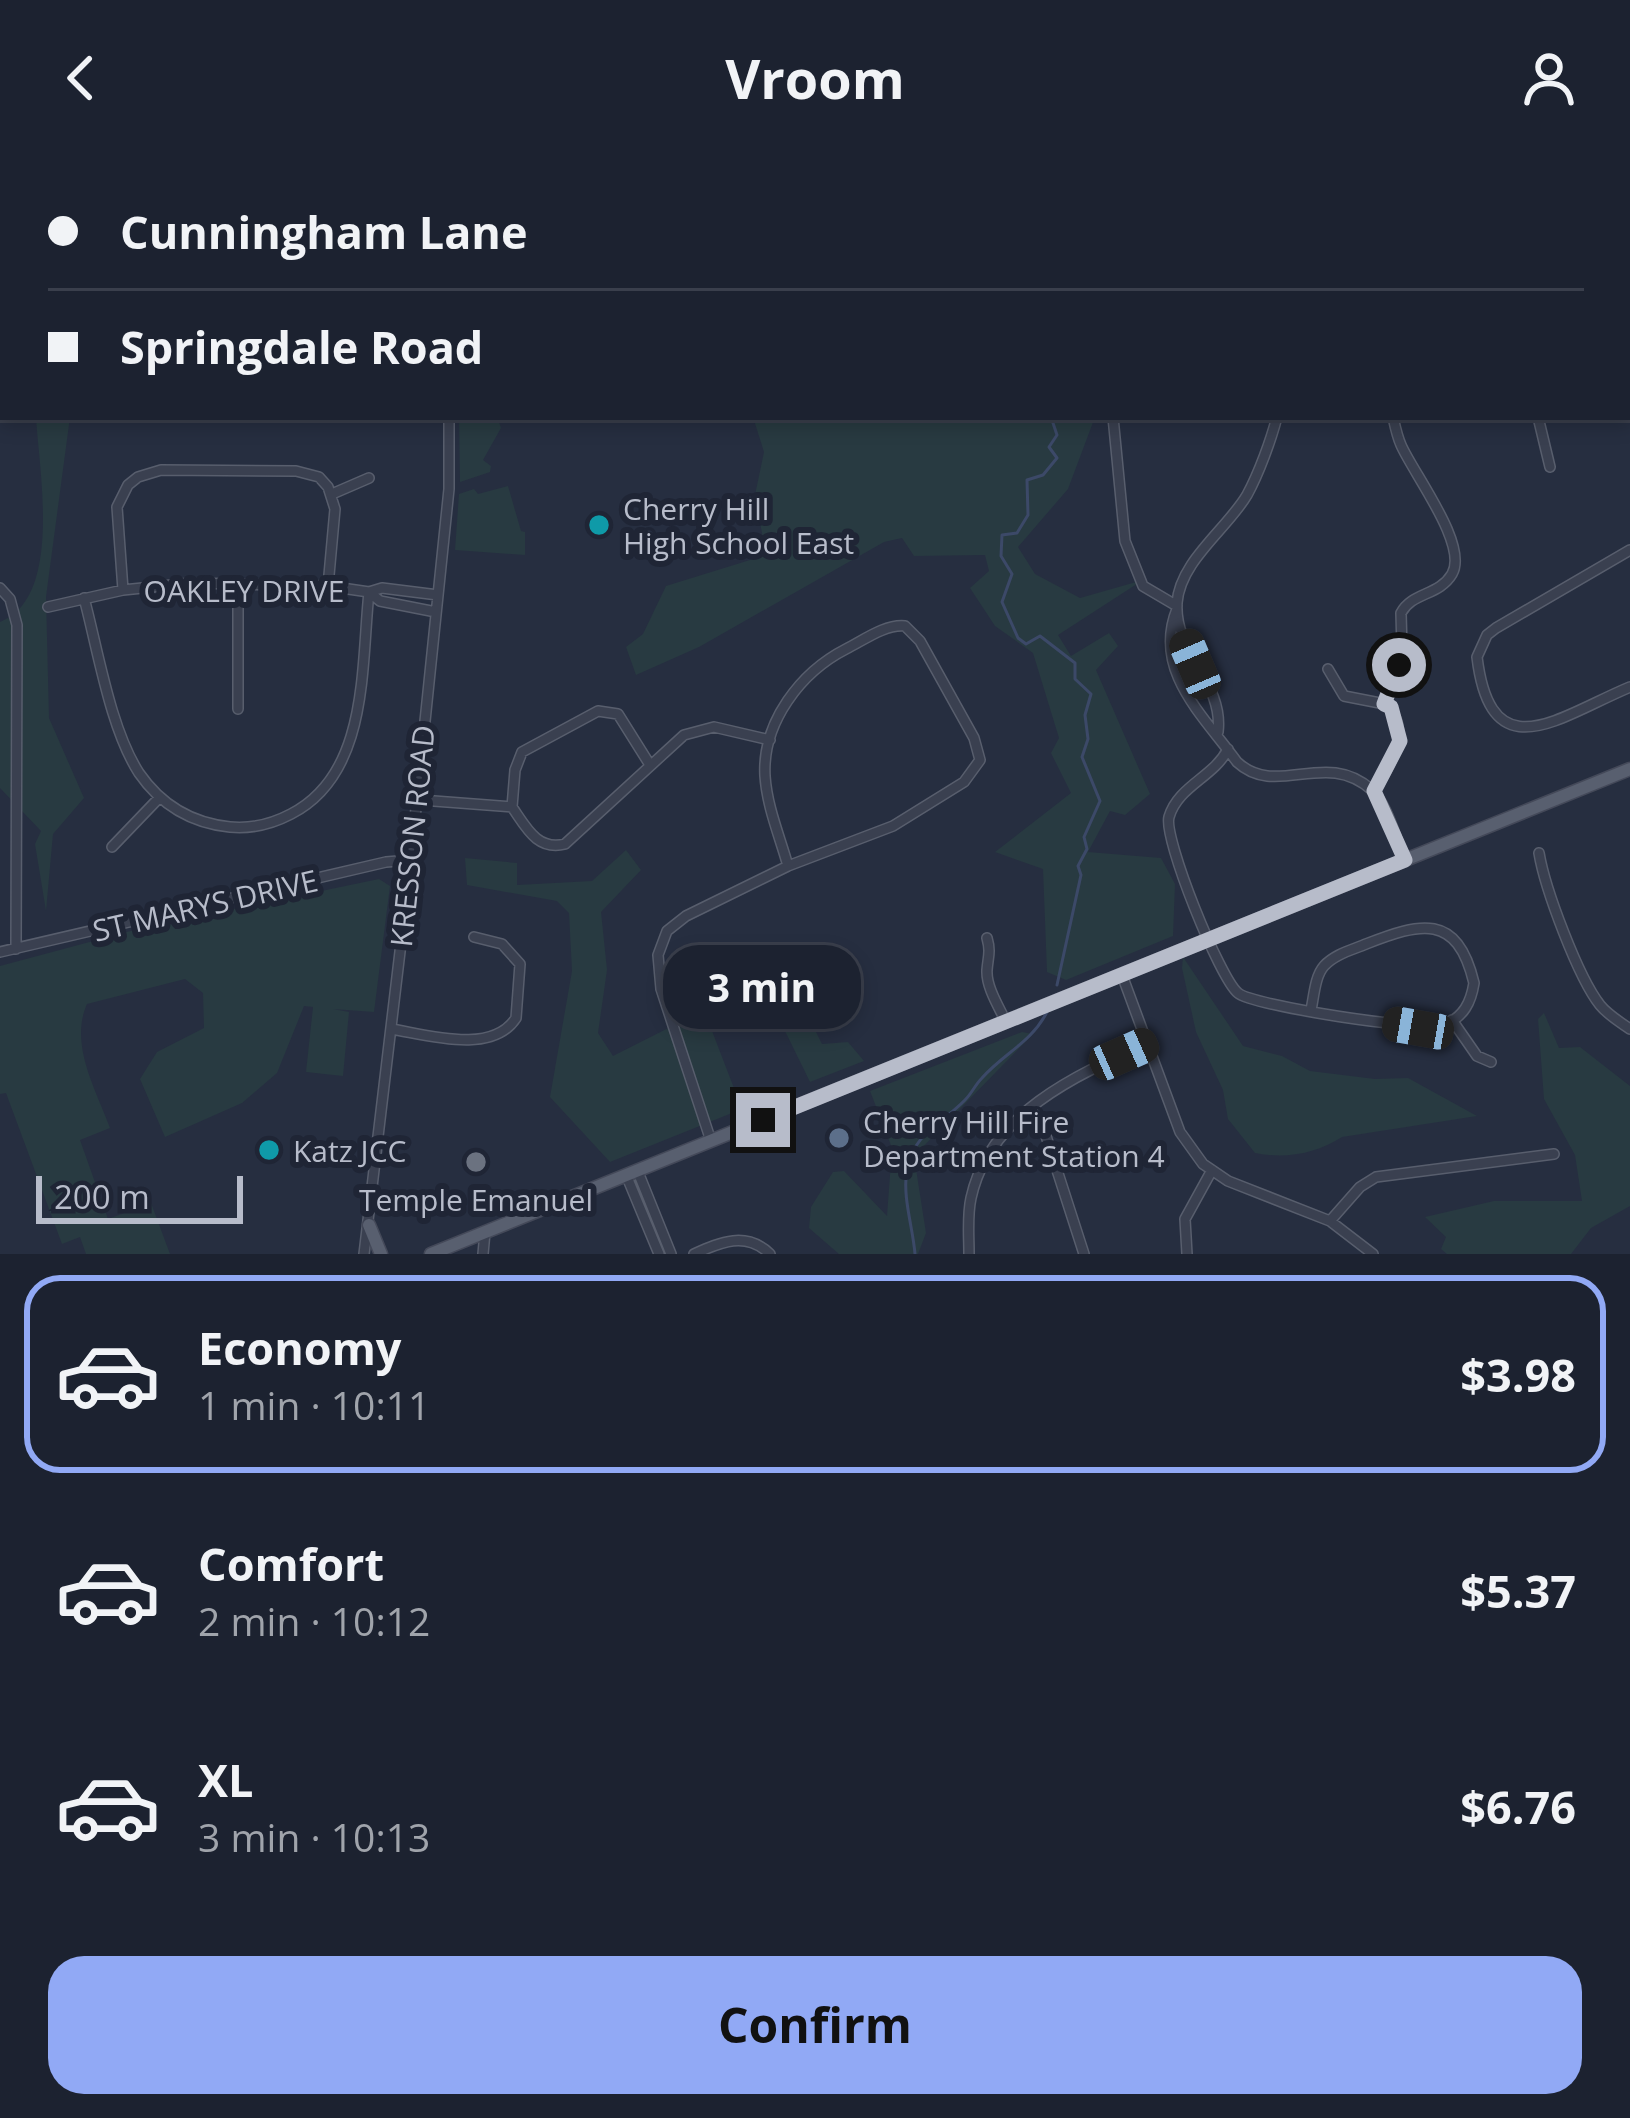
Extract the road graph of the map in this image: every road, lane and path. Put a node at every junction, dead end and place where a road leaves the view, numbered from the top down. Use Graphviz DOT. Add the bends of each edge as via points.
graph roads {
  1 [pos="448,420"];
  2 [pos="1113,420"];
  3 [pos="1276,420"];
  4 [pos="1394,420"];
  5 [pos="1539,420"];
  6 [pos="1550,467"];
  7 [pos="369,478"];
  8 [pos="332,494"];
  9 [pos="1630,550"];
  10 [pos="238,585"];
  11 [pos="328,586"];
  12 [pos="0,588"];
  13 [pos="123,590"];
  14 [pos="369,592"];
  15 [pos="438,595"];
  16 [pos="84,598"];
  17 [pos="49,607"];
  18 [pos="1177,607"];
  19 [pos="436,612"];
  20 [pos="1328,669"];
  21 [pos="1630,687"];
  22 [pos="1384,704"];
  23 [pos="238,709"];
  24 [pos="1218,732"];
  25 [pos="770,740"];
  26 [pos="1228,749"];
  27 [pos="650,764"];
  28 [pos="1630,769"];
  29 [pos="1374,791"];
  30 [pos="160,798"];
  31 [pos="434,801"];
  32 [pos="512,807"];
  33 [pos="112,847"];
  34 [pos="1539,854"];
  35 [pos="411,860"];
  36 [pos="1405,860"];
  37 [pos="788,866"];
  38 [pos="474,937"];
  39 [pos="987,938"];
  40 [pos="1210,940"];
  41 [pos="16,949"];
  42 [pos="0,952"];
  43 [pos="1122,975"];
  44 [pos="1311,1010"];
  45 [pos="1452,1020"];
  46 [pos="1006,1022"];
  47 [pos="391,1029"];
  48 [pos="1630,1029"];
  49 [pos="1146,1044"];
  50 [pos="1491,1062"];
  51 [pos="1028,1110"];
  52 [pos="711,1141"];
  53 [pos="1554,1154"];
  54 [pos="1212,1171"];
  55 [pos="633,1175"];
  56 [pos="1330,1221"];
  57 [pos="369,1225"];
  58 [pos="485,1232"];
  59 [pos="364,1254"];
  60 [pos="381,1254"];
  61 [pos="431,1254"];
  62 [pos="483,1254"];
  63 [pos="659,1254"];
  64 [pos="671,1254"];
  65 [pos="694,1254"];
  66 [pos="770,1254"];
  67 [pos="969,1254"];
  68 [pos="1084,1254"];
  69 [pos="1187,1254"];
  70 [pos="1373,1254"];
  1 -- 15 [label="street, KRESSON ROAD"];
  2 -- 18 [label="street" via="1125,541 1143,586"];
  3 -- 18 [label="street" via="1248,493 1181,584"];
  4 -- 22 [label="street" via="1456,559 1436,592 1413,598 1401,613 1402,650"];
  5 -- 6 [label="street"];
  7 -- 8 [label="street"];
  8 -- 11 [label="street"];
  8 -- 13 [label="street" via="319,477 296,471 160,470 138,477 117,507"];
  9 -- 21 [label="street" via="1496,628 1478,655 1493,711 1520,729"];
  10 -- 11 [label="street, OAKLEY DRIVE"];
  10 -- 13 [label="street, OAKLEY DRIVE"];
  10 -- 23 [label="street"];
  11 -- 14 [label="street, OAKLEY DRIVE"];
  12 -- 41 [label="street" via="17,626"];
  13 -- 16 [label="street, OAKLEY DRIVE"];
  14 -- 15 [label="street"];
  14 -- 19 [label="street"];
  14 -- 30 [label="street" via="353,731 318,798 267,825 240,828 196,821"];
  15 -- 19 [label="street, KRESSON ROAD"];
  16 -- 17 [label="street, OAKLEY DRIVE"];
  16 -- 30 [label="street" via="131,760"];
  18 -- 24 [label="street" via="1217,700"];
  18 -- 24 [label="street" via="1177,682"];
  19 -- 35 [label="street, KRESSON ROAD"];
  20 -- 22 [label="street" via="1344,696"];
  22 -- 29 [label="street" via="1400,741"];
  24 -- 26 [label="street"];
  25 -- 27 [label="street" via="704,728"];
  25 -- 37 [label="street" via="765,776"];
  25 -- 37 [label="street" via="790,696 824,661 898,625 920,641 980,752 964,782 892,826"];
  26 -- 29 [label="street" via="1255,776 1324,770"];
  26 -- 40 [label="street" via="1180,797 1167,822"];
  27 -- 32 [label="street" via="565,844 537,841"];
  27 -- 32 [label="street" via="618,714 598,711 522,752"];
  28 -- 36 [label="main road"];
  29 -- 36 [label="street"];
  30 -- 33 [label="street"];
  31 -- 32 [label="street"];
  34 -- 48 [label="street" via="1594,995"];
  35 -- 41 [label="street, ST MARYS DRIVE"];
  35 -- 47 [label="street, KRESSON ROAD"];
  36 -- 40 [label="main road"];
  37 -- 52 [label="street" via="686,916 662,942 661,989"];
  38 -- 47 [label="street" via="502,944 520,964 512,1025 484,1039"];
  39 -- 46 [label="street" via="990,987"];
  40 -- 43 [label="main road"];
  40 -- 44 [label="street" via="1236,992"];
  41 -- 42 [label="street, ST MARYS DRIVE"];
  43 -- 46 [label="main road"];
  43 -- 49 [label="street"];
  44 -- 45 [label="street" via="1418,1028"];
  44 -- 45 [label="street" via="1320,970 1333,958 1420,926 1450,937 1472,973 1471,1000"];
  45 -- 50 [label="street" via="1477,1056"];
  46 -- 52 [label="main road"];
  47 -- 57 [label="street, KRESSON ROAD"];
  49 -- 51 [label="street" via="1068,1080"];
  49 -- 54 [label="street" via="1180,1132"];
  51 -- 67 [label="street" via="979,1174 968,1213"];
  51 -- 68 [label="street" via="1046,1136"];
  52 -- 55 [label="main road"];
  53 -- 56 [label="street" via="1376,1177"];
  54 -- 56 [label="street"];
  54 -- 69 [label="street" via="1184,1219"];
  55 -- 58 [label="main road"];
  55 -- 63 [label="street"];
  55 -- 64 [label="street"];
  56 -- 70 [label="street"];
  57 -- 59 [label="street, KRESSON ROAD"];
  57 -- 60 [label="main road"];
  58 -- 61 [label="main road"];
  58 -- 62 [label="street"];
  65 -- 66 [label="street" via="733,1240"];
}
